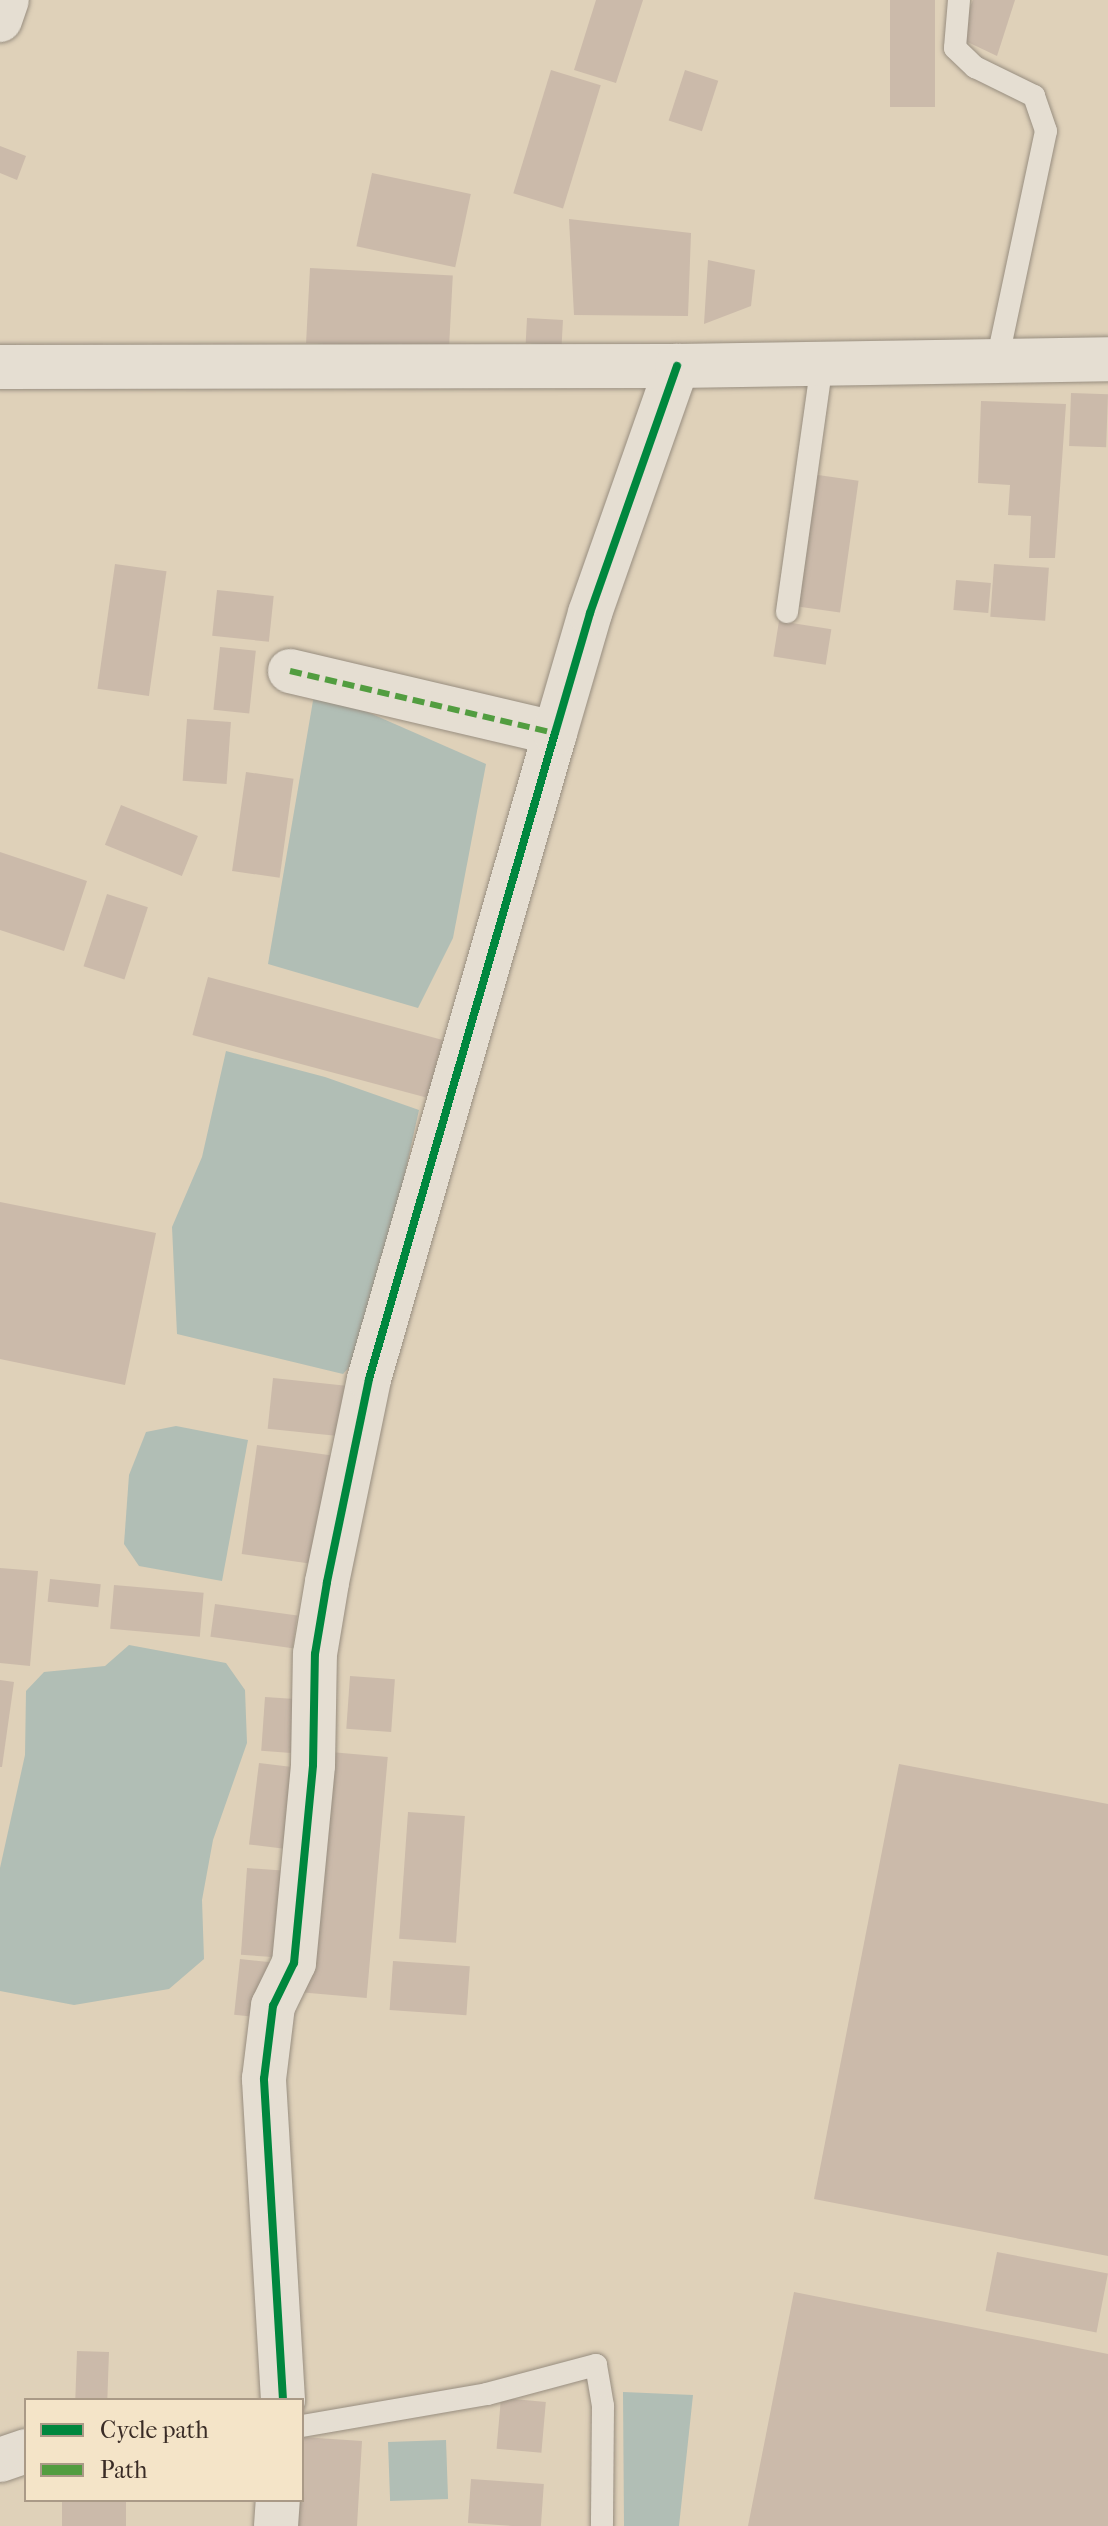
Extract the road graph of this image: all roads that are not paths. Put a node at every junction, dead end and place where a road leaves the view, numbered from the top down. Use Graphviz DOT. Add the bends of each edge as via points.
graph roads {
  1 [pos="7,0"];
  2 [pos="959,0"];
  3 [pos="0,20"];
  4 [pos="1108,359"];
  5 [pos="997,361"];
  6 [pos="822,364"];
  7 [pos="677,366"];
  8 [pos="0,367"];
  9 [pos="787,612"];
  10 [pos="290,671"];
  11 [pos="555,733"];
  12 [pos="283,2398"];
  13 [pos="304,2426"];
  14 [pos="24,2452"];
  15 [pos="0,2460"];
  16 [pos="278,2502"];
  17 [pos="276,2526"];
  18 [pos="602,2526"];
  1 -- 3 [label="street"];
  2 -- 5 [label="lane" via="955,48 975,67 1034,96 1046,131"];
  4 -- 5 [label="street"];
  5 -- 6 [label="street"];
  6 -- 7 [label="street"];
  6 -- 9 [label="lane"];
  7 -- 8 [label="street"];
  7 -- 11 [label="street" via="590,613"];
  10 -- 11 [label="street"];
  11 -- 12 [label="street" via="369,1379 315,1654 313,1765 294,1963 273,2006 264,2079 268,2221"];
  13 -- 18 [label="lane" via="487,2394 596,2365 603,2406"];
  14 -- 15 [label="street"];
  16 -- 17 [label="street"];
}
